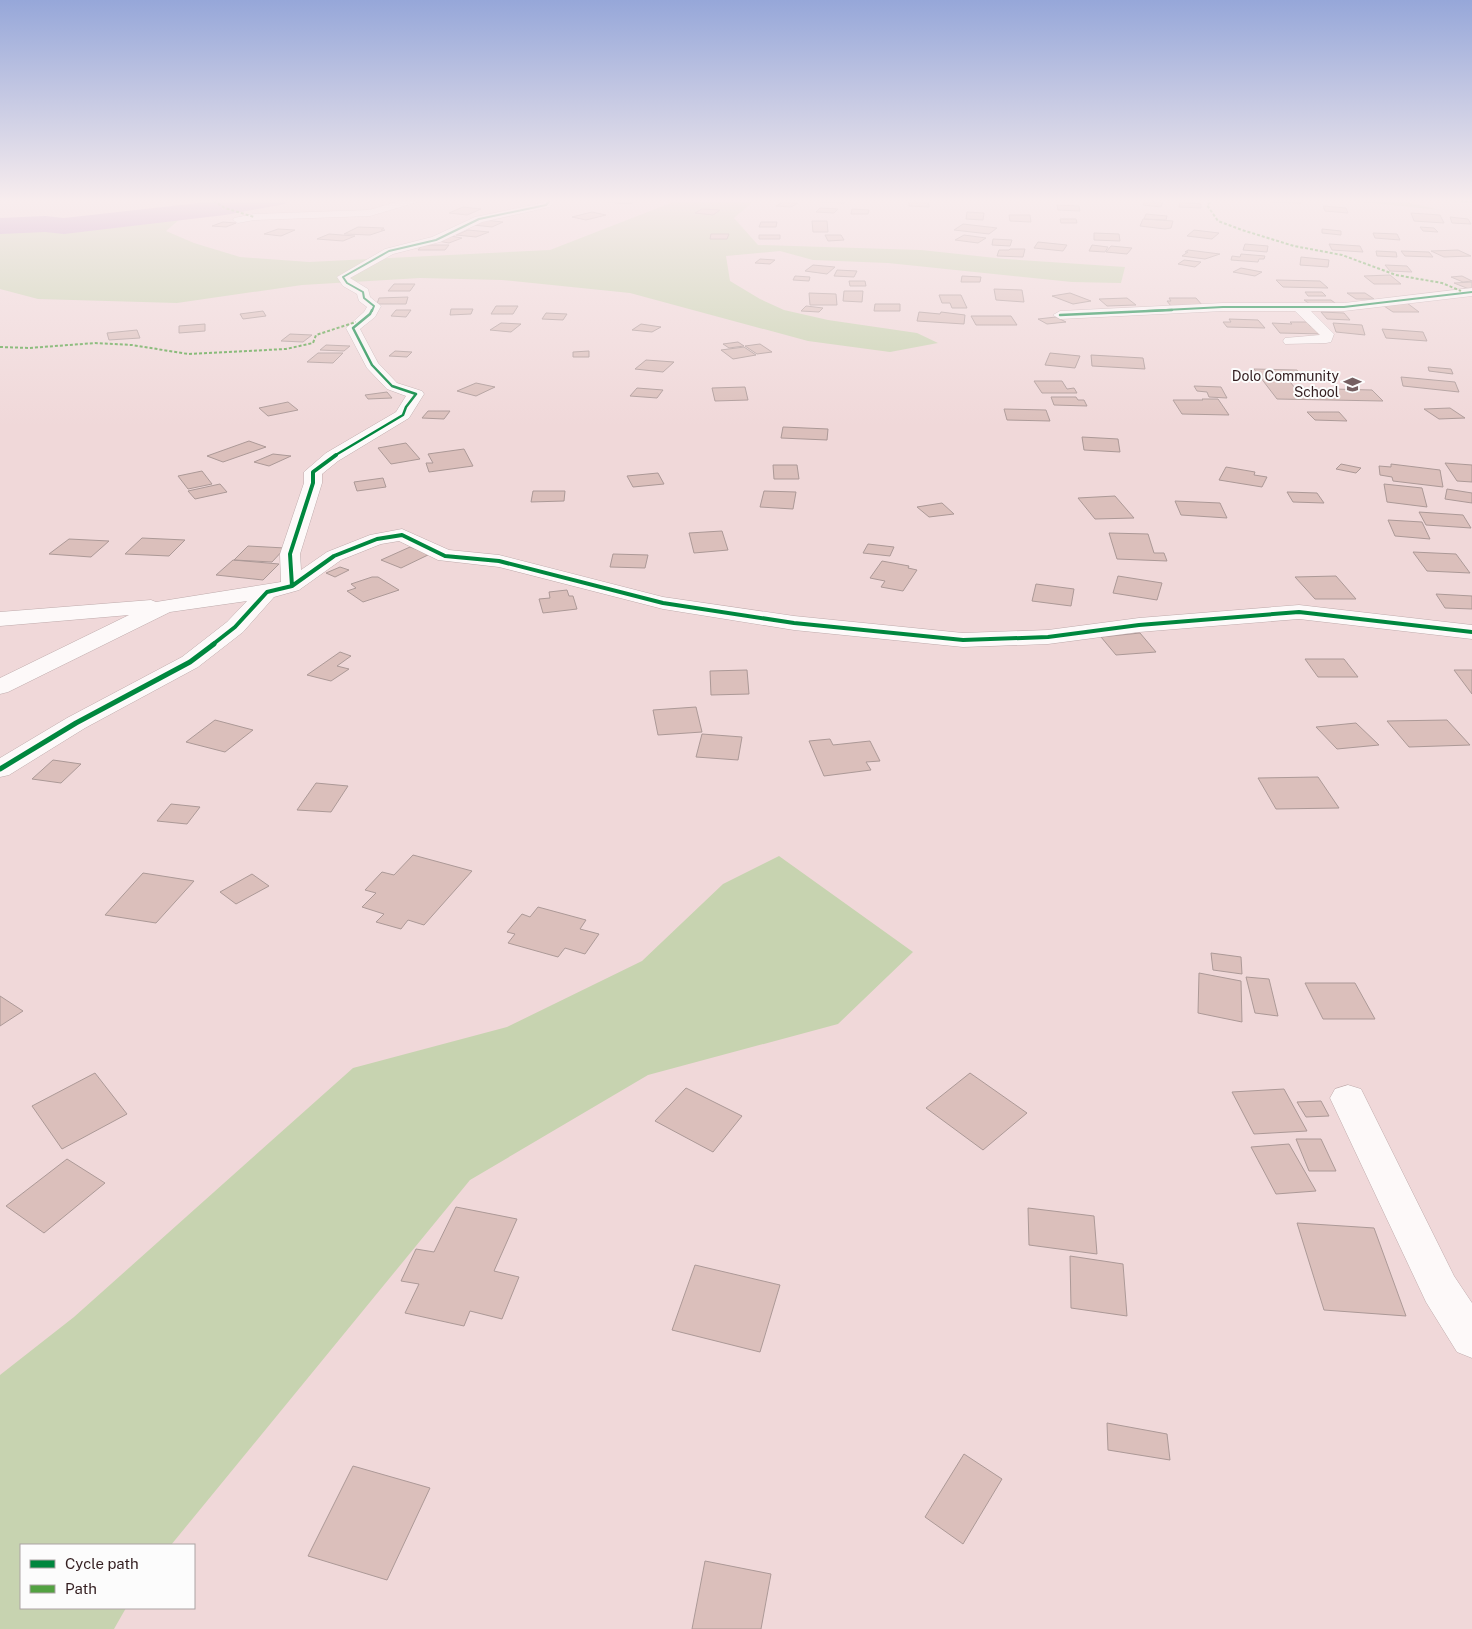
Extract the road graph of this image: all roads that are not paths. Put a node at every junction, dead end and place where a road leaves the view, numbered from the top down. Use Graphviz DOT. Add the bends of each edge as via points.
graph roads {
  1 [pos="346,275"];
  2 [pos="1467,292"];
  3 [pos="1472,307"];
  4 [pos="1299,308"];
  5 [pos="1060,315"];
  6 [pos="1290,341"];
  7 [pos="292,586"];
  8 [pos="266,592"];
  9 [pos="165,606"];
  10 [pos="0,619"];
  11 [pos="1472,632"];
  12 [pos="0,687"];
  13 [pos="0,769"];
  14 [pos="1348,1098"];
  15 [pos="1472,1339"];
  1 -- 7 [label="street" via="343,277 347,283 363,292 364,298 374,306 370,314 353,328 372,365 392,386 416,394 403,415 314,472 290,554"];
  2 -- 3 [label="street"];
  2 -- 4 [label="street" via="1344,307"];
  4 -- 5 [label="street" via="1223,307"];
  4 -- 6 [label="street" via="1327,334 1326,339"];
  7 -- 8 [label="street"];
  7 -- 11 [label="street" via="334,556 377,539 402,535 445,556 499,561 663,603 794,623 963,640 1048,638 1139,624 1299,612"];
  8 -- 9 [label="street"];
  8 -- 13 [label="street" via="234,627 190,662 76,723"];
  9 -- 10 [label="street"];
  9 -- 12 [label="street"];
  14 -- 15 [label="street" via="1440,1289"];
}
